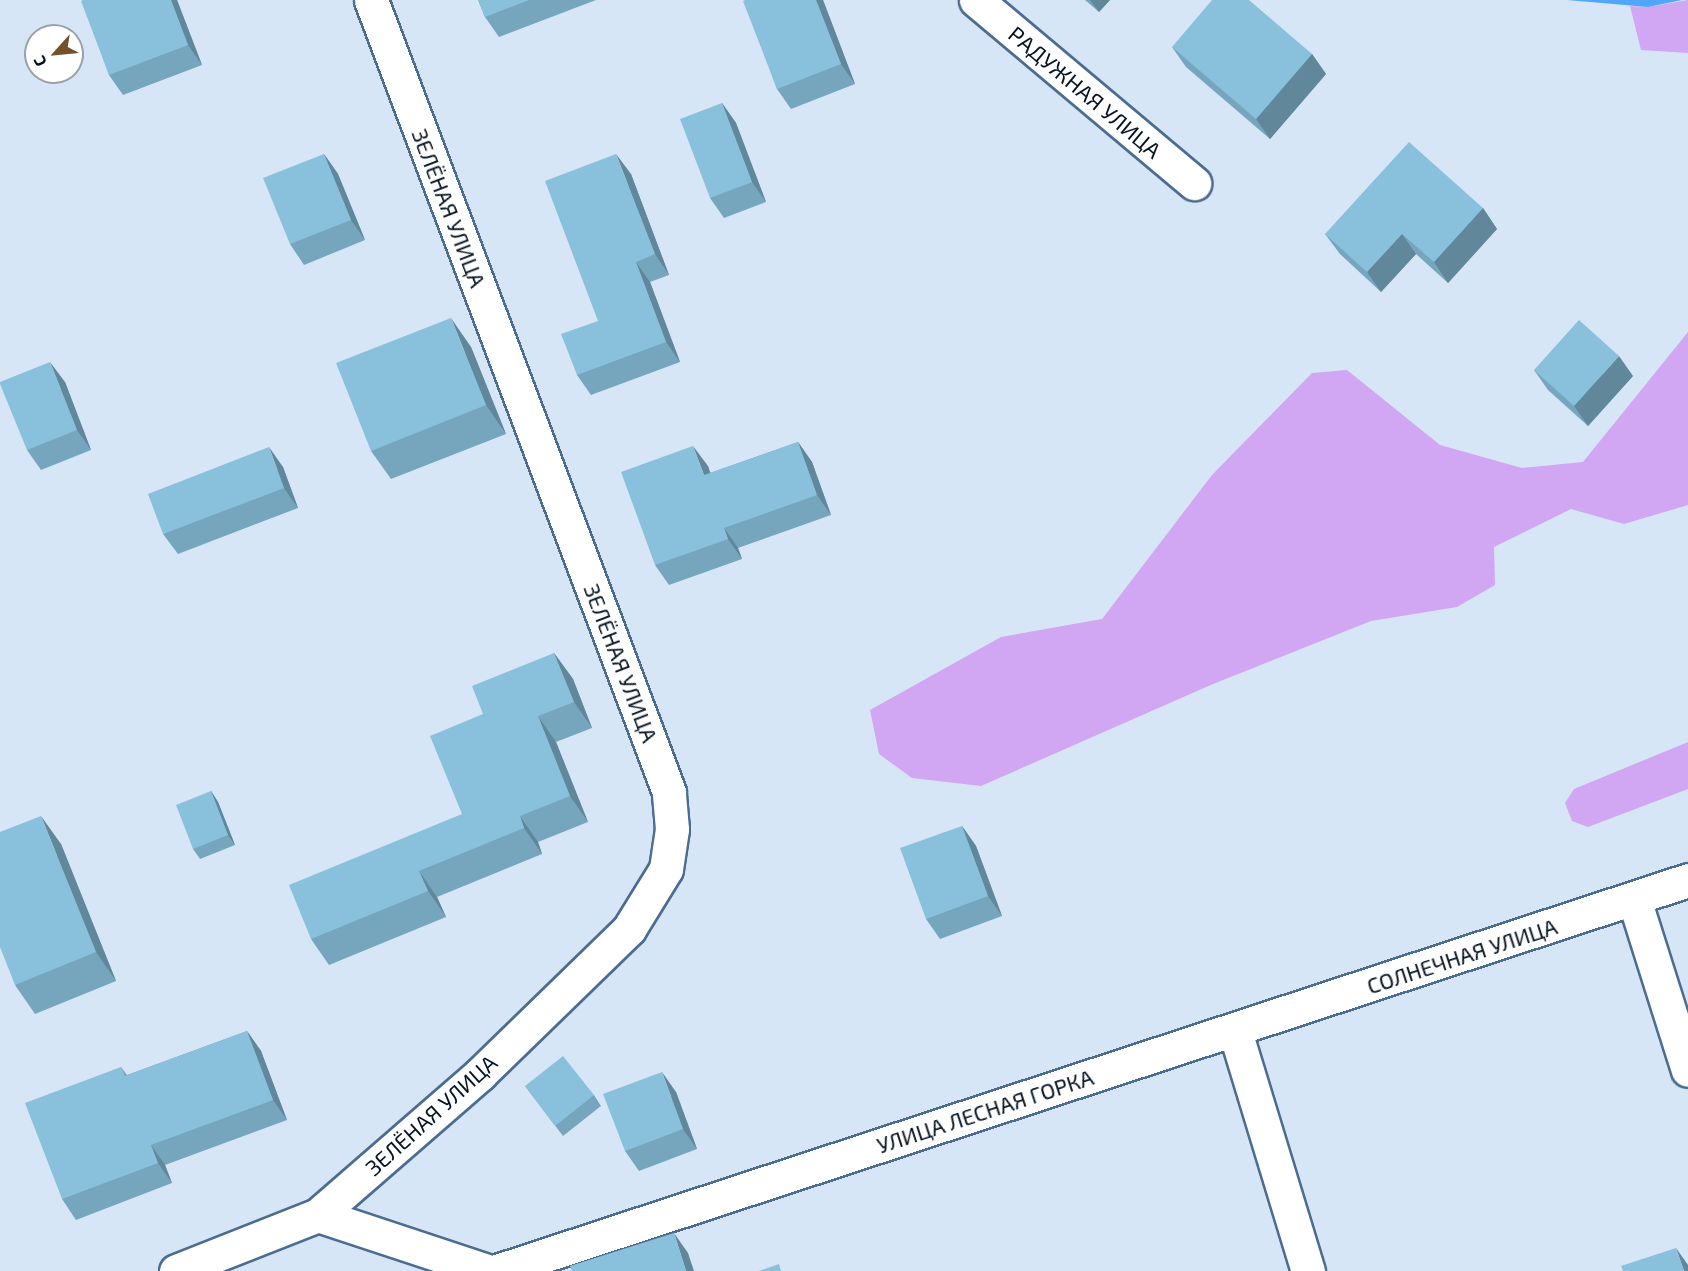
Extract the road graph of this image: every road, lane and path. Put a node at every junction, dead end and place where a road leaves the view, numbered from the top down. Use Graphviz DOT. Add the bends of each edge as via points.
graph roads {
  1 [pos="371,0"];
  2 [pos="976,0"];
  3 [pos="1194,183"];
  4 [pos="1688,880"];
  5 [pos="1634,899"];
  6 [pos="1235,1031"];
  7 [pos="1688,1070"];
  8 [pos="318,1215"];
  9 [pos="176,1271"];
  10 [pos="487,1271"];
  11 [pos="497,1271"];
  12 [pos="1308,1271"];
  1 -- 8 [label="street, ЗЕЛЁНАЯ УЛИЦА" via="669,792 672,829 666,868 629,929 480,1074"];
  2 -- 3 [label="street, РАДУЖНАЯ УЛИЦА"];
  4 -- 5 [label="street, СОЛНЕЧНАЯ УЛИЦА"];
  5 -- 6 [label="street, СОЛНЕЧНАЯ УЛИЦА"];
  5 -- 7 [label="street"];
  6 -- 11 [label="street, УЛИЦА ЛЕСНАЯ ГОРКА"];
  6 -- 12 [label="street"];
  8 -- 9 [label="street, ЗЕЛЁНАЯ УЛИЦА"];
  8 -- 10 [label="street"];
}
